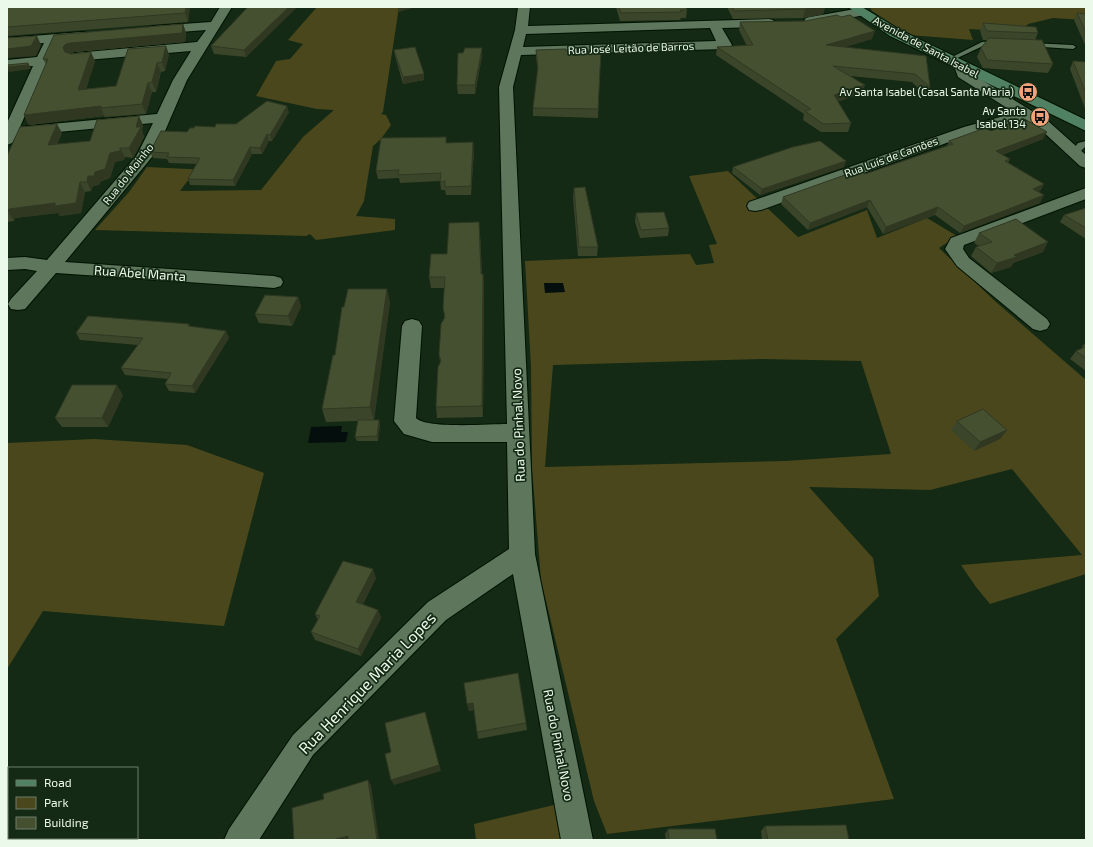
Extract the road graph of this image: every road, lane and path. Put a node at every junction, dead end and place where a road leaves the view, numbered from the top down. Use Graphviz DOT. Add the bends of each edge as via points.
graph roads {
  1 [pos="226,7"];
  2 [pos="524,7"];
  3 [pos="858,10"];
  4 [pos="780,23"];
  5 [pos="795,23"];
  6 [pos="214,25"];
  7 [pos="714,25"];
  8 [pos="521,30"];
  9 [pos="145,31"];
  10 [pos="91,35"];
  11 [pos="52,39"];
  12 [pos="7,42"];
  13 [pos="1005,43"];
  14 [pos="1020,44"];
  15 [pos="202,46"];
  16 [pos="1073,47"];
  17 [pos="515,52"];
  18 [pos="75,57"];
  19 [pos="43,61"];
  20 [pos="955,63"];
  21 [pos="7,64"];
  22 [pos="14,111"];
  23 [pos="1029,114"];
  24 [pos="162,118"];
  25 [pos="1086,126"];
  26 [pos="9,136"];
  27 [pos="1080,147"];
  28 [pos="1086,163"];
  29 [pos="1086,193"];
  30 [pos="755,206"];
  31 [pos="7,264"];
  32 [pos="51,267"];
  33 [pos="274,282"];
  34 [pos="18,304"];
  35 [pos="1040,324"];
  36 [pos="412,326"];
  37 [pos="518,433"];
  38 [pos="522,554"];
  39 [pos="240,840"];
  40 [pos="578,840"];
  1 -- 6 [label="street, Rua do Moinho"];
  2 -- 8 [label="street, Rua do Pinhal Novo"];
  3 -- 5 [label="street"];
  3 -- 20 [label="street, Avenida de Santa Isabel" via="895,33"];
  4 -- 7 [label="street, Rua José Leitão de Barros"];
  6 -- 9 [label="street"];
  6 -- 15 [label="street, Rua do Moinho"];
  7 -- 8 [label="street, Rua José Leitão de Barros"];
  7 -- 17 [label="street, Rua José Leitão de Barros" via="725,45"];
  8 -- 17 [label="street, Rua do Pinhal Novo"];
  10 -- 11 [label="street"];
  11 -- 12 [label="street"];
  11 -- 19 [label="street"];
  13 -- 20 [label="lane" via="984,43"];
  14 -- 16 [label="lane"];
  15 -- 18 [label="street"];
  15 -- 24 [label="street, Rua do Moinho" via="181,79"];
  17 -- 37 [label="street, Rua do Pinhal Novo" via="506,87"];
  19 -- 21 [label="street"];
  19 -- 22 [label="street"];
  20 -- 23 [label="street" via="963,74"];
  20 -- 25 [label="street, Avenida de Santa Isabel"];
  22 -- 26 [label="street"];
  23 -- 27 [label="street"];
  23 -- 30 [label="street, Rua Luís de Camões" via="969,130"];
  24 -- 26 [label="street"];
  24 -- 32 [label="street, Rua do Moinho" via="155,140 144,157"];
  27 -- 28 [label="street"];
  29 -- 35 [label="street" via="957,242 954,250 963,262"];
  31 -- 32 [label="street, Rua Abel Manta"];
  32 -- 33 [label="street, Rua Abel Manta"];
  32 -- 34 [label="street, Rua do Moinho"];
  36 -- 37 [label="street" via="405,421 412,428 432,433"];
  37 -- 38 [label="street, Rua do Pinhal Novo"];
  38 -- 39 [label="street, Rua Henrique Maria Lopes" via="437,612 303,745"];
  38 -- 40 [label="street, Rua do Pinhal Novo"];
}
